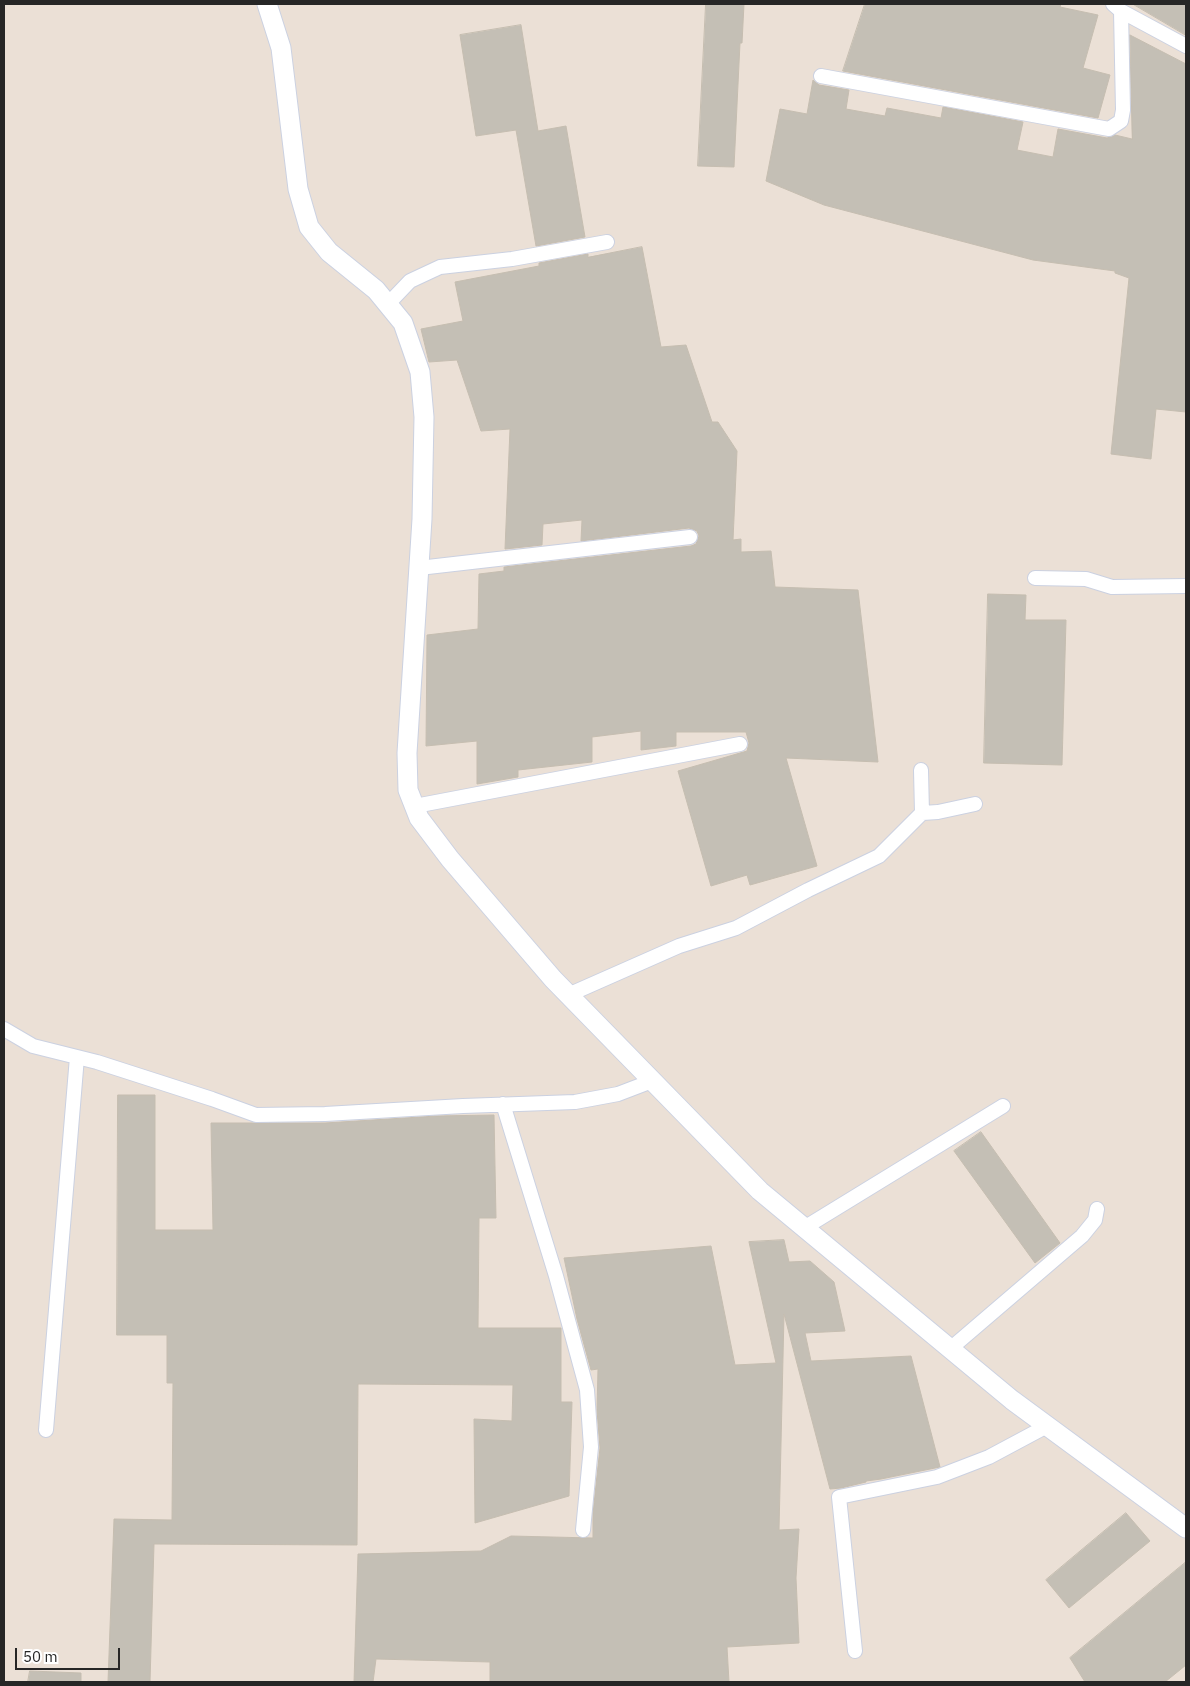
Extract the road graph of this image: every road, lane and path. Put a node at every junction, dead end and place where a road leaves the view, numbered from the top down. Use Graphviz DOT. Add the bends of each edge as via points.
graph roads {
  1 [pos="267,4"];
  2 [pos="1117,8"];
  3 [pos="1186,46"];
  4 [pos="821,76"];
  5 [pos="607,242"];
  6 [pos="388,304"];
  7 [pos="690,536"];
  8 [pos="419,568"];
  9 [pos="1035,578"];
  10 [pos="1186,586"];
  11 [pos="740,744"];
  12 [pos="921,770"];
  13 [pos="975,804"];
  14 [pos="414,806"];
  15 [pos="922,813"];
  16 [pos="568,995"];
  17 [pos="4,1029"];
  18 [pos="77,1057"];
  19 [pos="652,1081"];
  20 [pos="503,1104"];
  21 [pos="1003,1106"];
  22 [pos="1097,1209"];
  23 [pos="804,1228"];
  24 [pos="950,1349"];
  25 [pos="1047,1426"];
  26 [pos="46,1430"];
  27 [pos="1186,1528"];
  28 [pos="583,1530"];
  29 [pos="855,1650"];
  1 -- 6 [label="street" via="281,48 298,189 309,227 329,252 376,290"];
  2 -- 3 [label="street"];
  2 -- 4 [label="street" via="1123,110 1120,121 1109,129"];
  5 -- 6 [label="street" via="512,259 440,267 410,281"];
  6 -- 8 [label="street" via="403,323 420,372 424,417"];
  7 -- 8 [label="street"];
  8 -- 14 [label="street" via="407,753 408,790"];
  9 -- 10 [label="street" via="1086,579 1112,587"];
  11 -- 14 [label="street"];
  12 -- 15 [label="street"];
  13 -- 15 [label="street"];
  14 -- 16 [label="street" via="419,818 450,859"];
  15 -- 16 [label="street" via="878,856 736,928 679,946"];
  16 -- 19 [label="street"];
  17 -- 18 [label="street" via="33,1046"];
  18 -- 20 [label="street" via="256,1116"];
  18 -- 26 [label="street"];
  19 -- 20 [label="street" via="618,1094 575,1102"];
  19 -- 23 [label="street" via="760,1191"];
  20 -- 28 [label="street" via="587,1390 591,1448"];
  21 -- 23 [label="street"];
  22 -- 24 [label="street" via="1094,1220 1082,1236"];
  23 -- 24 [label="street"];
  24 -- 25 [label="street"];
  25 -- 27 [label="street"];
  25 -- 29 [label="street" via="989,1457 937,1477 840,1497"];
}
